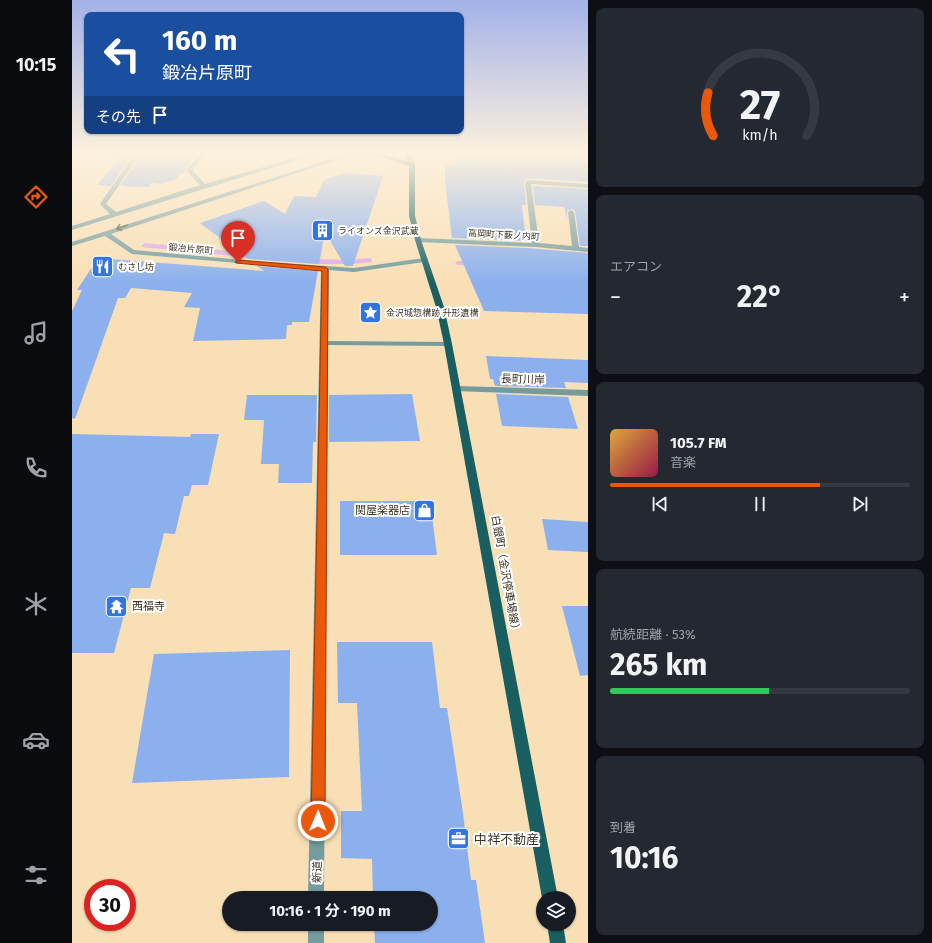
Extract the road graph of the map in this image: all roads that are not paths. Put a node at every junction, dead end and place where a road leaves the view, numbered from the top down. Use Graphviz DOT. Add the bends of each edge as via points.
graph roads {
  1 [pos="109,196"];
  2 [pos="173,196"];
  3 [pos="221,196"];
  4 [pos="412,196"];
  5 [pos="530,196"];
  6 [pos="571,212"];
  7 [pos="115,215"];
  8 [pos="72,228"];
  9 [pos="106,233"];
  10 [pos="418,240"];
  11 [pos="72,244"];
  12 [pos="536,245"];
  13 [pos="576,249"];
  14 [pos="588,250"];
  15 [pos="424,260"];
  16 [pos="325,269"];
  17 [pos="324,343"];
  18 [pos="448,344"];
  19 [pos="457,389"];
  20 [pos="588,393"];
  21 [pos="316,891"];
  22 [pos="549,891"];
  23 [pos="316,931"];
  24 [pos="556,931"];
  25 [pos="316,943"];
  26 [pos="558,943"];
  1 -- 7 [label="street" via="103,204"];
  2 -- 7 [label="street"];
  3 -- 9 [label="street, one-way"];
  4 -- 10 [label="main road, 白銀町（金沢停車場線）" via="412,216"];
  5 -- 12 [label="street"];
  6 -- 13 [label="street"];
  7 -- 8 [label="street"];
  9 -- 11 [label="street"];
  9 -- 16 [label="street, 鍛冶片原町" via="128,250 139,253"];
  10 -- 12 [label="street, 高岡町下薮ノ内町"];
  10 -- 15 [label="main road, 白銀町（金沢停車場線）"];
  12 -- 13 [label="street, 高岡町下薮ノ内町"];
  13 -- 14 [label="street, 高岡町下薮ノ内町"];
  15 -- 16 [label="street, 鍛冶片原町" via="354,270"];
  15 -- 18 [label="main road, 白銀町（金沢停車場線）" via="440,307"];
  16 -- 17 [label="street, 新道"];
  17 -- 18 [label="street"];
  17 -- 21 [label="street, 新道"];
  18 -- 19 [label="main road, 白銀町（金沢停車場線）"];
  19 -- 20 [label="street, 長町川岸"];
  19 -- 22 [label="main road, 白銀町（金沢停車場線）"];
  23 -- 25 [label="street"];
  24 -- 26 [label="main road"];
}
